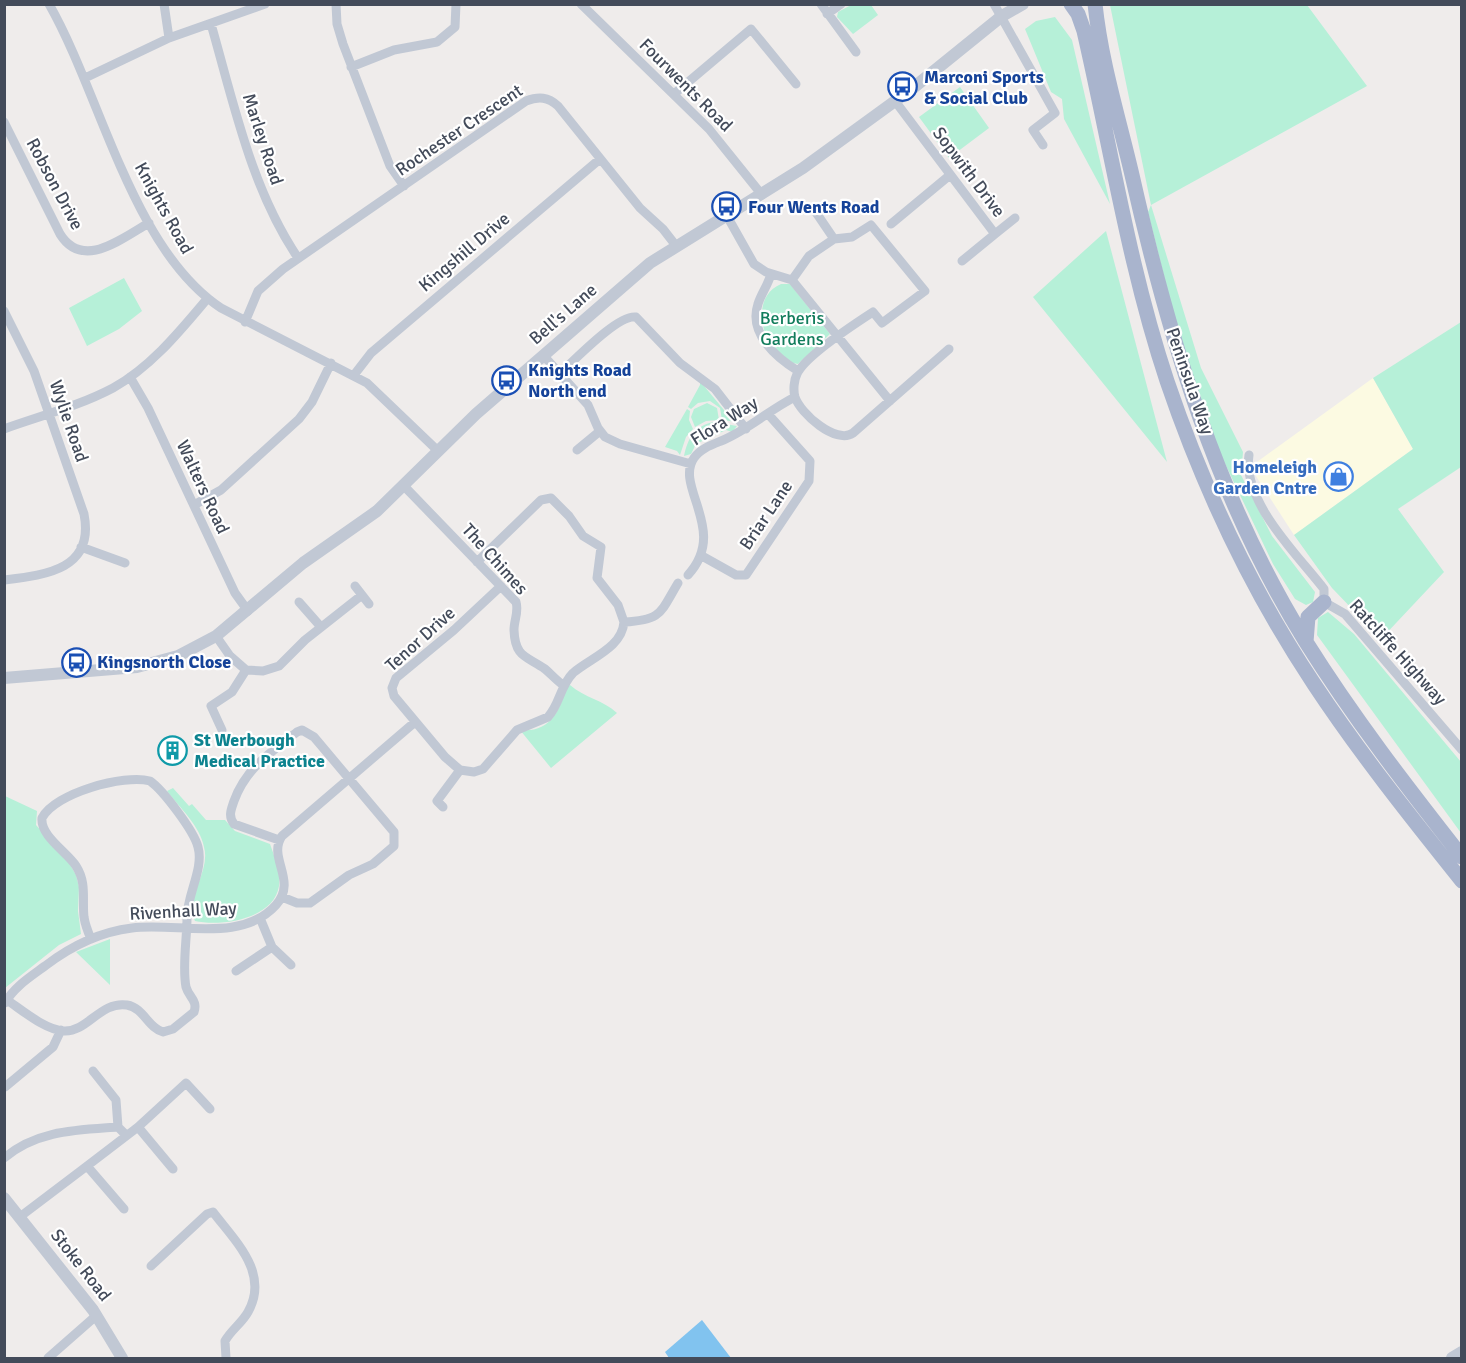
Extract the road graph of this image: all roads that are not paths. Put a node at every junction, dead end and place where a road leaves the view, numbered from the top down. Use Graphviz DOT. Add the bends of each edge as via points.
graph roads {
  1 [pos="49,4"];
  2 [pos="164,4"];
  3 [pos="336,4"];
  4 [pos="456,4"];
  5 [pos="581,4"];
  6 [pos="821,4"];
  7 [pos="841,4"];
  8 [pos="994,4"];
  9 [pos="1071,4"];
  10 [pos="1095,4"];
  11 [pos="265,5"];
  12 [pos="1019,5"];
  13 [pos="827,14"];
  14 [pos="1002,16"];
  15 [pos="211,24"];
  16 [pos="170,38"];
  17 [pos="856,52"];
  18 [pos="351,67"];
  19 [pos="86,78"];
  20 [pos="796,84"];
  21 [pos="674,94"];
  22 [pos="895,101"];
  23 [pos="4,122"];
  24 [pos="1043,144"];
  25 [pos="600,159"];
  26 [pos="950,175"];
  27 [pos="404,186"];
  28 [pos="762,195"];
  29 [pos="815,211"];
  30 [pos="727,216"];
  31 [pos="1015,218"];
  32 [pos="149,223"];
  33 [pos="891,224"];
  34 [pos="995,234"];
  35 [pos="834,239"];
  36 [pos="677,247"];
  37 [pos="298,258"];
  38 [pos="962,261"];
  39 [pos="771,274"];
  40 [pos="792,280"];
  41 [pos="207,299"];
  42 [pos="4,311"];
  43 [pos="245,322"];
  44 [pos="837,337"];
  45 [pos="949,349"];
  46 [pos="543,355"];
  47 [pos="331,363"];
  48 [pos="798,371"];
  49 [pos="560,374"];
  50 [pos="354,375"];
  51 [pos="130,377"];
  52 [pos="795,397"];
  53 [pos="890,401"];
  54 [pos="48,414"];
  55 [pos="768,414"];
  56 [pos="4,429"];
  57 [pos="746,429"];
  58 [pos="600,431"];
  59 [pos="437,450"];
  60 [pos="577,450"];
  61 [pos="1249,455"];
  62 [pos="691,464"];
  63 [pos="404,486"];
  64 [pos="194,505"];
  65 [pos="81,547"];
  66 [pos="702,556"];
  67 [pos="477,562"];
  68 [pos="124,563"];
  69 [pos="688,575"];
  70 [pos="4,580"];
  71 [pos="678,584"];
  72 [pos="355,586"];
  73 [pos="501,586"];
  74 [pos="1275,589"];
  75 [pos="362,595"];
  76 [pos="299,602"];
  77 [pos="369,604"];
  78 [pos="1318,606"];
  79 [pos="248,611"];
  80 [pos="624,622"];
  81 [pos="321,627"];
  82 [pos="216,636"];
  83 [pos="1306,642"];
  84 [pos="246,670"];
  85 [pos="4,678"];
  86 [pos="564,685"];
  87 [pos="415,722"];
  88 [pos="222,730"];
  89 [pos="1461,750"];
  90 [pos="460,771"];
  91 [pos="349,778"];
  92 [pos="443,807"];
  93 [pos="279,840"];
  94 [pos="1461,857"];
  95 [pos="1461,881"];
  96 [pos="282,897"];
  97 [pos="260,918"];
  98 [pos="187,927"];
  99 [pos="91,939"];
  100 [pos="272,947"];
  101 [pos="291,966"];
  102 [pos="236,971"];
  103 [pos="6,1002"];
  104 [pos="61,1030"];
  105 [pos="93,1071"];
  106 [pos="5,1087"];
  107 [pos="210,1109"];
  108 [pos="138,1127"];
  109 [pos="121,1131"];
  110 [pos="4,1158"];
  111 [pos="87,1166"];
  112 [pos="173,1169"];
  113 [pos="4,1198"];
  114 [pos="124,1209"];
  115 [pos="21,1216"];
  116 [pos="151,1266"];
  117 [pos="97,1315"];
  118 [pos="1461,1352"];
  119 [pos="48,1359"];
  120 [pos="122,1359"];
  121 [pos="226,1359"];
  122 [pos="1452,1359"];
  1 -- 19 [label="street, Knights Road"];
  2 -- 16 [label="street"];
  3 -- 18 [label="street" via="339,33"];
  4 -- 18 [label="street" via="455,27 443,39 394,50"];
  5 -- 21 [label="street, Fourwents Road"];
  6 -- 13 [label="street"];
  7 -- 13 [label="street"];
  8 -- 14 [label="street"];
  9 -- 95 [label="main road, Peninsula Way" via="1084,31 1152,330 1186,435 1214,502 1266,605 1312,682"];
  10 -- 74 [label="main road, Peninsula Way" via="1146,239 1182,372 1231,498"];
  11 -- 15 [label="street"];
  12 -- 14 [label="street, Bell's Lane"];
  13 -- 17 [label="street"];
  14 -- 22 [label="street, Bell's Lane"];
  14 -- 24 [label="street" via="1054,113 1033,130"];
  15 -- 16 [label="street"];
  15 -- 37 [label="street, Marley Road" via="258,184"];
  16 -- 19 [label="street"];
  18 -- 27 [label="street" via="390,166"];
  19 -- 32 [label="street, Knights Road"];
  20 -- 21 [label="street" via="752,29"];
  21 -- 28 [label="street, Fourwents Road" via="715,135"];
  22 -- 26 [label="street, Sopwith Drive"];
  22 -- 28 [label="street, Bell's Lane"];
  23 -- 32 [label="street, Robson Drive" via="60,234 71,248 96,251"];
  25 -- 27 [label="street, Rochester Crescent" via="558,106 548,98 537,98 526,101"];
  25 -- 36 [label="street, Rochester Crescent" via="645,215"];
  25 -- 50 [label="street, Kingshill Drive" via="371,353"];
  26 -- 33 [label="street"];
  26 -- 34 [label="street, Sopwith Drive"];
  27 -- 37 [label="street, Rochester Crescent"];
  28 -- 30 [label="street, Bell's Lane"];
  29 -- 35 [label="street"];
  30 -- 36 [label="street, Bell's Lane"];
  30 -- 39 [label="street" via="754,264"];
  31 -- 34 [label="street, Sopwith Drive"];
  32 -- 41 [label="street, Knights Road" via="179,269"];
  34 -- 38 [label="street, Sopwith Drive"];
  35 -- 40 [label="street" via="808,257"];
  35 -- 44 [label="street" via="852,237 871,225 925,291 882,323 873,312"];
  36 -- 46 [label="street, Bell's Lane" via="650,263"];
  37 -- 43 [label="street, Rochester Crescent" via="263,284"];
  39 -- 40 [label="street"];
  39 -- 48 [label="street" via="758,304 760,332 780,360"];
  40 -- 44 [label="street"];
  41 -- 43 [label="street, Knights Road"];
  41 -- 51 [label="street" via="161,350"];
  42 -- 54 [label="street, Wylie Road" via="34,371"];
  43 -- 47 [label="street, Knights Road"];
  44 -- 48 [label="street"];
  44 -- 53 [label="street"];
  45 -- 53 [label="street"];
  46 -- 49 [label="street"];
  46 -- 59 [label="street, Bell's Lane"];
  47 -- 50 [label="street, Knights Road"];
  47 -- 64 [label="street" via="299,419 221,490"];
  48 -- 52 [label="street"];
  49 -- 57 [label="street" via="617,324 636,317 680,363 715,389"];
  49 -- 58 [label="street" via="588,405"];
  50 -- 59 [label="street, Knights Road" via="378,392"];
  51 -- 54 [label="street" via="101,394"];
  51 -- 64 [label="street, Walters Road"];
  52 -- 53 [label="street" via="811,417 841,437 853,433"];
  52 -- 55 [label="street, Flora Way"];
  54 -- 56 [label="street"];
  54 -- 65 [label="street, Wylie Road" via="84,514"];
  55 -- 57 [label="street, Flora Way"];
  55 -- 66 [label="street, Briar Lane" via="810,461 809,481 746,575 736,575"];
  57 -- 62 [label="street, Flora Way" via="700,452"];
  58 -- 60 [label="street"];
  58 -- 62 [label="street" via="620,444"];
  59 -- 63 [label="street, Bell's Lane"];
  61 -- 78 [label="street, Ratcliffe Highway" via="1254,489 1277,531 1324,589"];
  62 -- 66 [label="street, Flora Way" via="690,477 703,532"];
  63 -- 67 [label="street, The Chimes"];
  63 -- 79 [label="street, Bell's Lane" via="377,511 303,562"];
  64 -- 79 [label="street, Walters Road" via="235,593"];
  65 -- 68 [label="street"];
  65 -- 70 [label="street" via="70,562 55,572"];
  66 -- 69 [label="street"];
  67 -- 73 [label="street, The Chimes"];
  67 -- 80 [label="street" via="541,500 551,498 582,536 601,547 598,582 618,605"];
  71 -- 80 [label="street" via="656,616"];
  72 -- 75 [label="street"];
  73 -- 86 [label="street, The Chimes" via="517,605 514,633 522,655"];
  73 -- 87 [label="street, Tenor Drive" via="394,680 393,694"];
  74 -- 78 [label="main road" via="1302,610"];
  74 -- 83 [label="main road, Peninsula Way"];
  75 -- 77 [label="street"];
  75 -- 81 [label="street"];
  76 -- 81 [label="street"];
  78 -- 83 [label="main road" via="1306,627"];
  78 -- 89 [label="street, Ratcliffe Highway" via="1346,614"];
  79 -- 82 [label="street, Bell's Lane"];
  80 -- 86 [label="street" via="616,639 596,659 574,672"];
  81 -- 84 [label="street" via="279,666"];
  82 -- 84 [label="street"];
  82 -- 85 [label="street, Bell's Lane" via="178,656 137,668"];
  83 -- 94 [label="main road, Peninsula Way" via="1369,736"];
  84 -- 88 [label="street" via="232,692 211,706"];
  86 -- 90 [label="street" via="549,717 517,730 483,768"];
  87 -- 90 [label="street, Tenor Drive"];
  87 -- 91 [label="street"];
  90 -- 92 [label="street" via="437,801"];
  91 -- 93 [label="street"];
  91 -- 93 [label="street" via="306,730 297,732 248,772 231,811 232,822"];
  91 -- 96 [label="street" via="394,832 394,846 367,869 349,875 310,903"];
  93 -- 96 [label="street" via="285,881"];
  96 -- 97 [label="street, Rivenhall Way"];
  97 -- 98 [label="street, Rivenhall Way" via="237,927"];
  97 -- 100 [label="street"];
  98 -- 99 [label="street, Rivenhall Way" via="132,928"];
  98 -- 99 [label="street" via="189,894 200,860 195,839 153,783 111,783 70,795 42,818 44,829 80,873 85,894 84,919"];
  98 -- 104 [label="street" via="186,985 195,1003 192,1014 169,1032 163,1032 136,1009 114,1005 76,1029"];
  99 -- 103 [label="street, Rivenhall Way" via="68,948 17,987"];
  100 -- 101 [label="street"];
  100 -- 102 [label="street"];
  103 -- 104 [label="street"];
  104 -- 106 [label="street" via="53,1047"];
  105 -- 109 [label="street" via="116,1100"];
  107 -- 108 [label="street" via="186,1083"];
  108 -- 109 [label="street"];
  108 -- 112 [label="street"];
  109 -- 110 [label="street" via="46,1134 22,1144"];
  109 -- 111 [label="street"];
  111 -- 114 [label="street"];
  111 -- 115 [label="street"];
  113 -- 115 [label="street, Stoke Road"];
  115 -- 117 [label="street, Stoke Road"];
  116 -- 121 [label="street" via="213,1212 249,1260 255,1281 251,1307 225,1341"];
  117 -- 119 [label="street"];
  117 -- 120 [label="street, Stoke Road"];
  118 -- 122 [label="street"];
}
